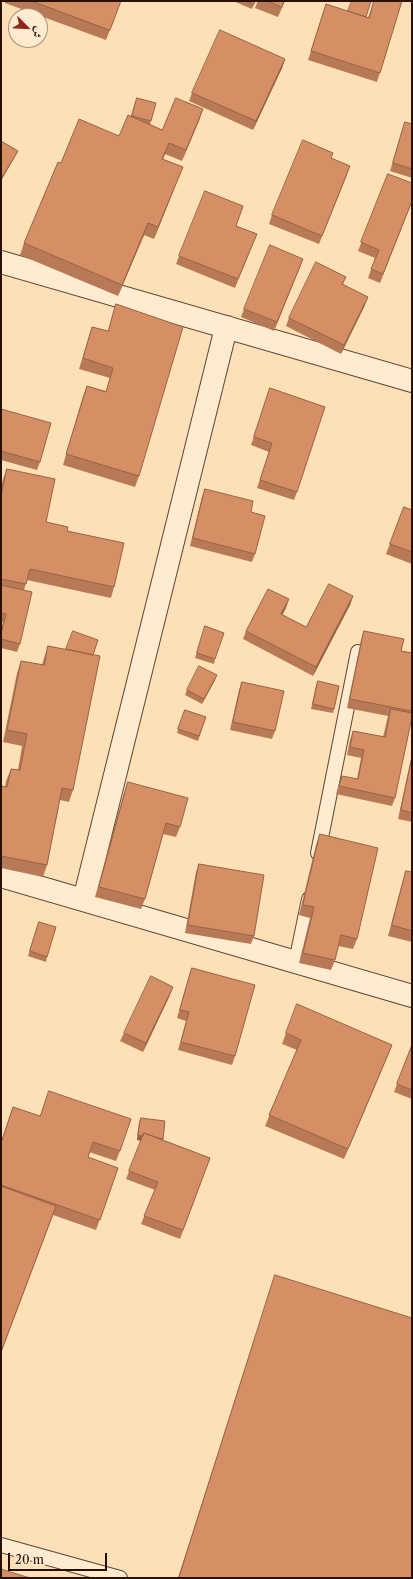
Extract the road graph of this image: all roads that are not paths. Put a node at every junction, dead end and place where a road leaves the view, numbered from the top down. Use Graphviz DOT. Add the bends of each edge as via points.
graph roads {
  1 [pos="1,262"];
  2 [pos="227,327"];
  3 [pos="412,381"];
  4 [pos="358,652"];
  5 [pos="315,869"];
  6 [pos="1,876"];
  7 [pos="312,884"];
  8 [pos="84,900"];
  9 [pos="296,962"];
  10 [pos="412,996"];
  11 [pos="1,1545"];
  12 [pos="120,1578"];
  1 -- 2 [label="street"];
  2 -- 3 [label="street"];
  2 -- 8 [label="street"];
  4 -- 5 [label="lane"];
  6 -- 8 [label="street"];
  7 -- 9 [label="lane"];
  8 -- 9 [label="street"];
  9 -- 10 [label="street"];
  11 -- 12 [label="lane"];
}
